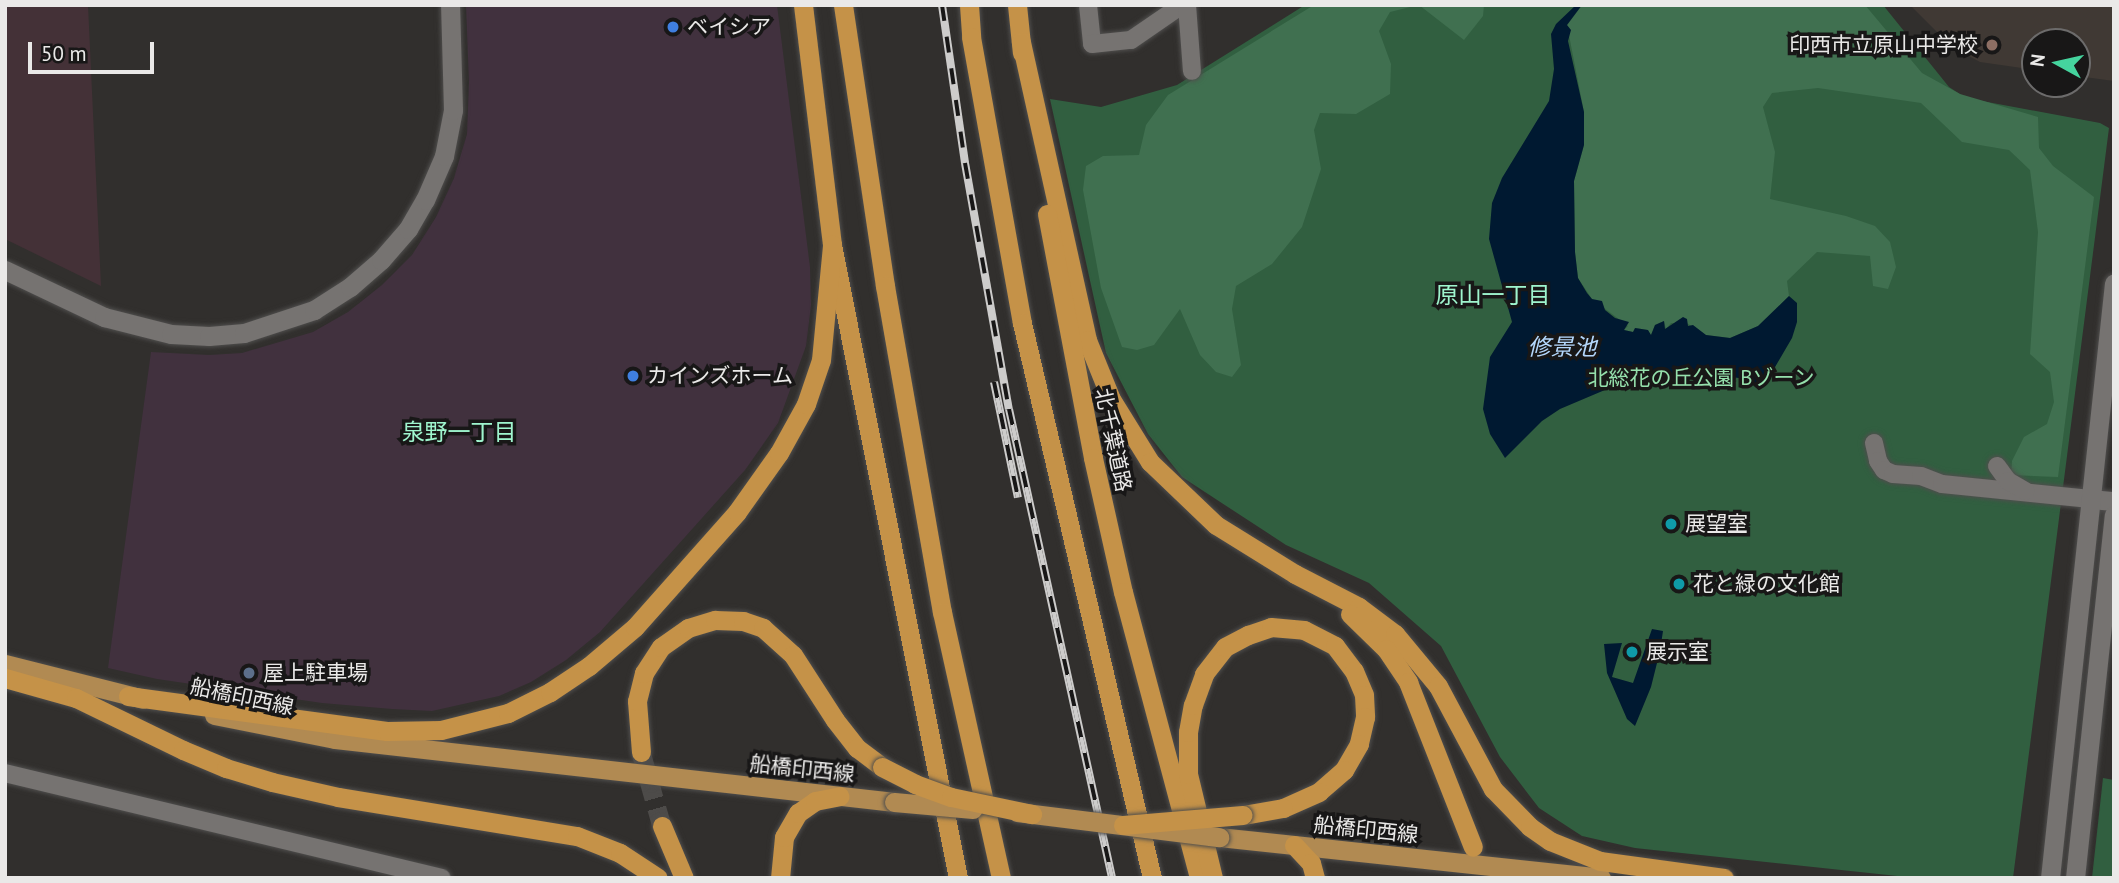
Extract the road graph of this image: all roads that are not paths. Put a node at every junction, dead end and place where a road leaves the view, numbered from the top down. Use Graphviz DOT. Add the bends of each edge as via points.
graph roads {
  1 [pos="450,5"];
  2 [pos="803,5"];
  3 [pos="844,5"];
  4 [pos="969,5"];
  5 [pos="1017,5"];
  6 [pos="1088,5"];
  7 [pos="1184,5"];
  8 [pos="1021,41"];
  9 [pos="1192,71"];
  10 [pos="832,244"];
  11 [pos="5,270"];
  12 [pos="2114,283"];
  13 [pos="1874,443"];
  14 [pos="1997,466"];
  15 [pos="2028,493"];
  16 [pos="2090,499"];
  17 [pos="2114,501"];
  18 [pos="2114,514"];
  19 [pos="1295,574"];
  20 [pos="905,616"];
  21 [pos="5,664"];
  22 [pos="5,678"];
  23 [pos="128,696"];
  24 [pos="641,752"];
  25 [pos="5,773"];
  26 [pos="840,796"];
  27 [pos="1032,814"];
  28 [pos="662,825"];
  29 [pos="1124,825"];
  30 [pos="1294,845"];
  31 [pos="1473,847"];
  32 [pos="443,878"];
  33 [pos="658,878"];
  34 [pos="684,878"];
  35 [pos="780,878"];
  36 [pos="949,878"];
  37 [pos="958,878"];
  38 [pos="1000,878"];
  39 [pos="1152,878"];
  40 [pos="1199,878"];
  41 [pos="1213,878"];
  42 [pos="1315,878"];
  43 [pos="1601,878"];
  44 [pos="1724,878"];
  45 [pos="2050,878"];
  46 [pos="2075,878"];
  1 -- 11 [label="street" via="453,110 444,156 425,200 381,260 351,287 314,310 244,333 171,334 104,317"];
  2 -- 10 [label="highway"];
  3 -- 38 [label="highway" via="885,286 942,612"];
  4 -- 39 [label="highway" via="1022,323"];
  5 -- 8 [label="highway, 北千葉道路"];
  6 -- 7 [label="street" via="1092,44 1131,40"];
  7 -- 9 [label="street"];
  8 -- 19 [label="highway" via="1087,340 1111,400 1150,462 1188,500 1247,546"];
  8 -- 40 [label="highway, 北千葉道路" via="1060,291 1093,458 1123,592"];
  10 -- 20 [label="highway"];
  10 -- 23 [label="highway" via="821,360 806,404 779,453 737,512 635,627 550,692 508,713 441,730 387,731"];
  12 -- 16 [label="street"];
  13 -- 15 [label="street" via="1878,461 1893,474"];
  14 -- 15 [label="street" via="2008,481"];
  15 -- 16 [label="street"];
  16 -- 17 [label="street"];
  16 -- 45 [label="street"];
  18 -- 46 [label="street"];
  19 -- 31 [label="highway" via="1363,625 1401,671 1432,737"];
  19 -- 44 [label="highway" via="1359,607 1395,634 1438,686 1493,789 1530,827 1550,841 1600,861"];
  20 -- 36 [label="highway" via="911,681"];
  20 -- 37 [label="highway"];
  21 -- 23 [label="main road, 船橋印西線"];
  22 -- 33 [label="highway" via="76,698 237,772 338,797 577,836 620,853"];
  23 -- 26 [label="main road, 船橋印西線" via="335,738"];
  24 -- 27 [label="highway, bridge" via="637,701 644,673 661,647 688,628 715,620 743,621 763,628 793,654 857,748 882,766 951,797"];
  25 -- 32 [label="street"];
  26 -- 27 [label="main road, 船橋印西線, bridge"];
  26 -- 35 [label="highway" via="815,801 798,813 784,837"];
  27 -- 29 [label="main road, 船橋印西線, bridge"];
  28 -- 34 [label="highway"];
  29 -- 30 [label="main road, 船橋印西線, bridge"];
  29 -- 41 [label="highway, bridge" via="1243,815 1283,808 1319,792 1344,771 1359,744 1364,695 1354,671 1335,646 1304,630 1271,627 1225,647 1203,674 1188,732 1188,774"];
  30 -- 42 [label="highway" via="1311,863"];
  30 -- 43 [label="main road, 船橋印西線"];
}
